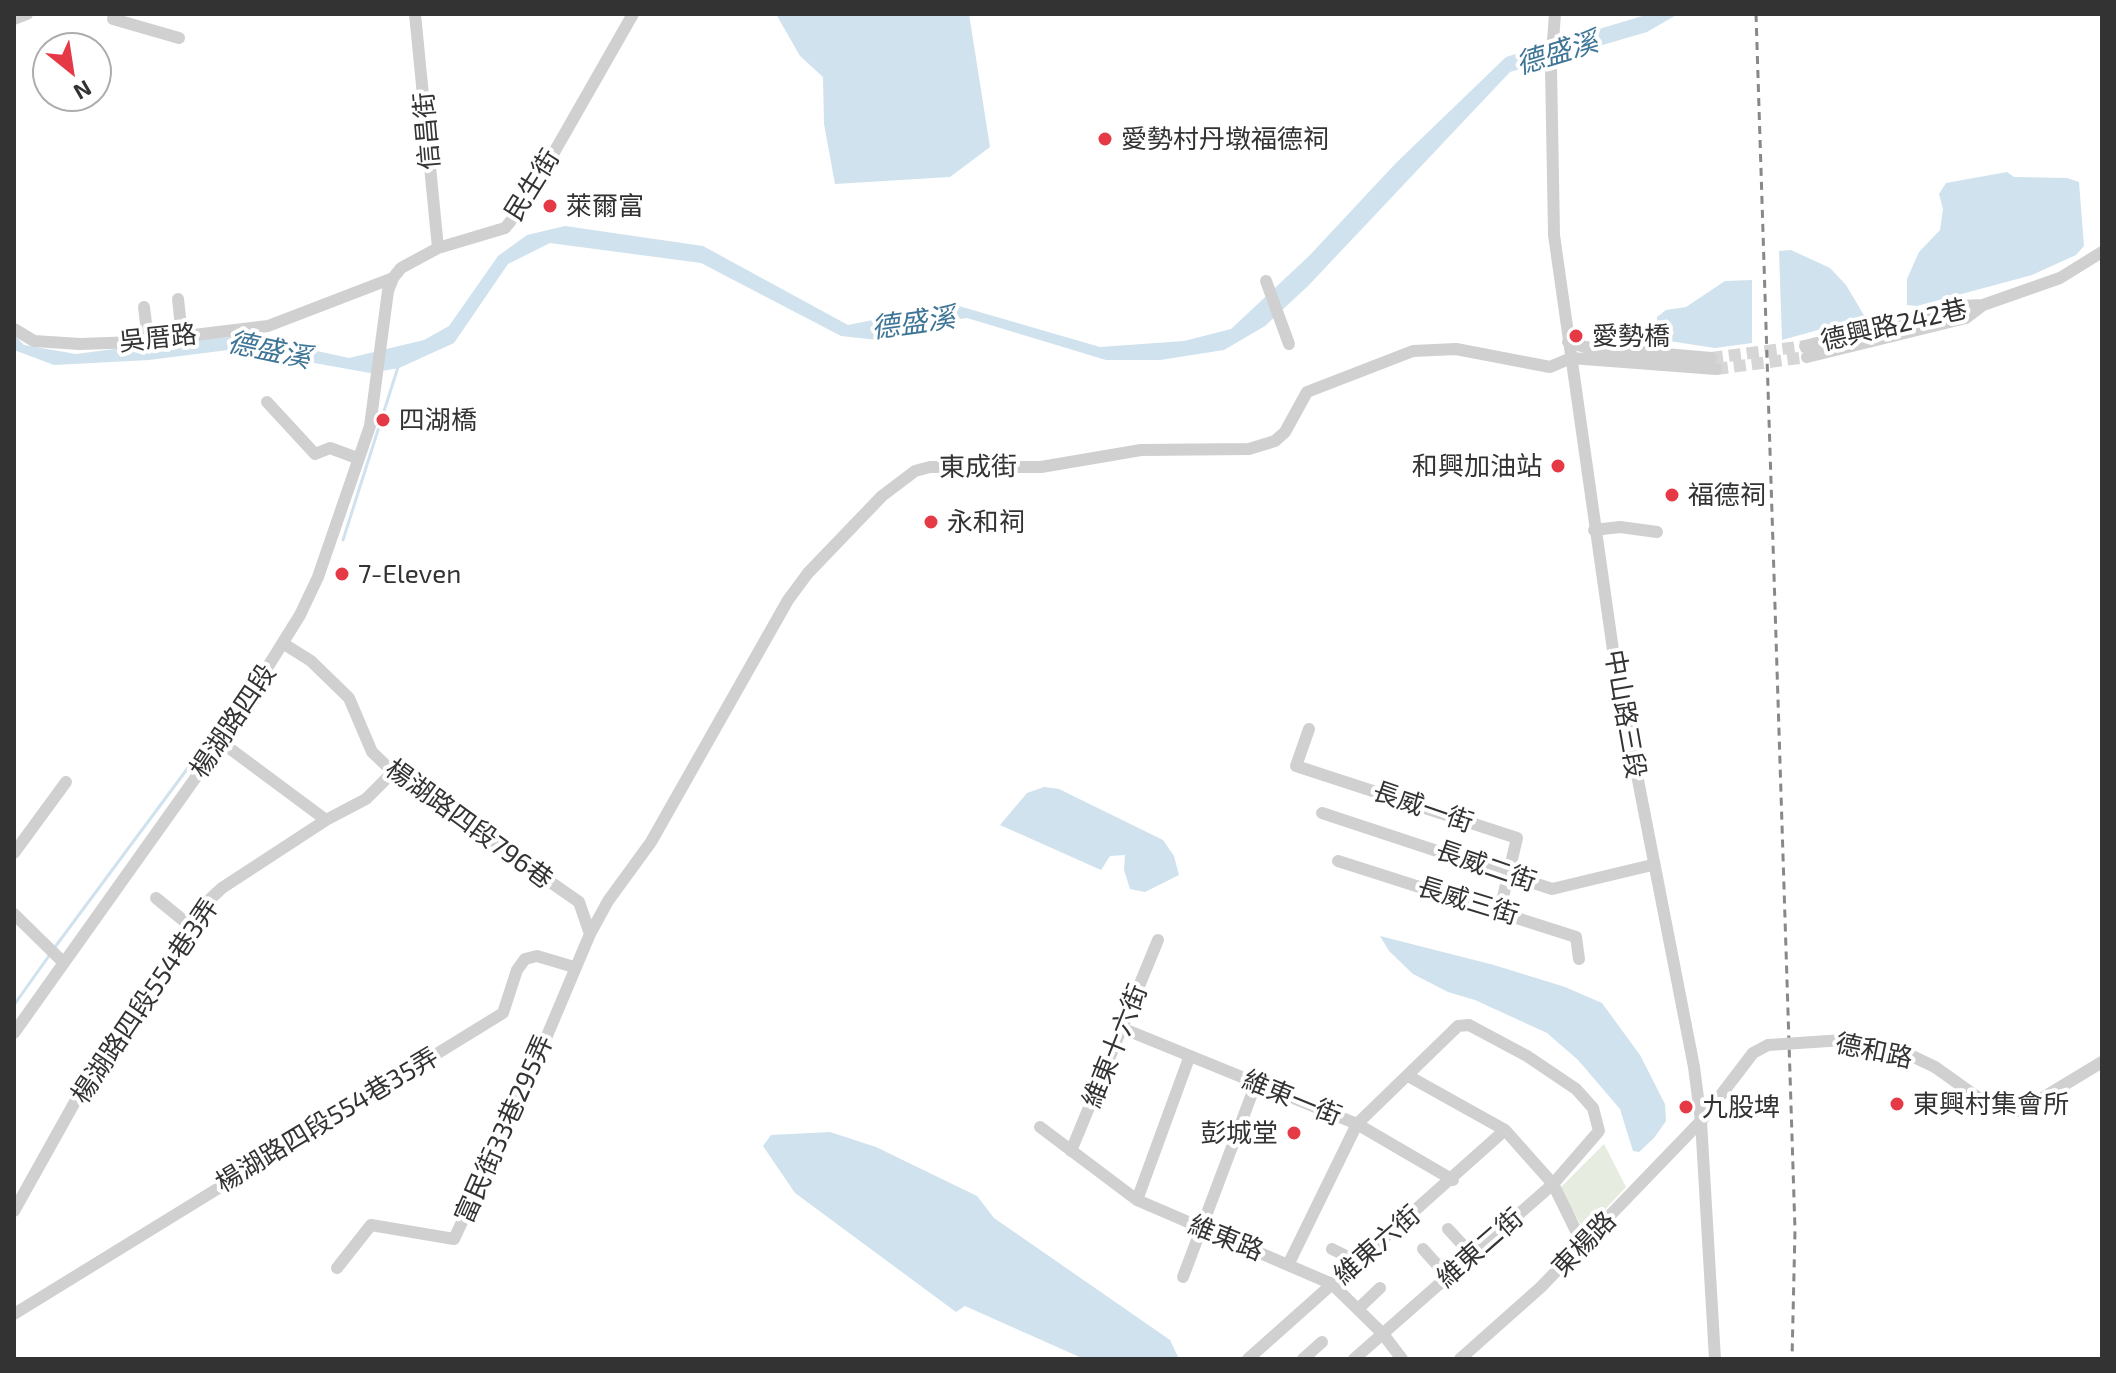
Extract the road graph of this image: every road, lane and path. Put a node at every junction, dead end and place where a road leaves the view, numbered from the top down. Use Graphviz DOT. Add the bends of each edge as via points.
graph roads {
  1 [pos="27,14"];
  2 [pos="114,14"];
  3 [pos="415,14"];
  4 [pos="633,14"];
  5 [pos="1555,14"];
  6 [pos="14,19"];
  7 [pos="179,38"];
  8 [pos="438,248"];
  9 [pos="2102,252"];
  10 [pos="393,278"];
  11 [pos="1267,285"];
  12 [pos="178,299"];
  13 [pos="144,307"];
  14 [pos="14,329"];
  15 [pos="182,336"];
  16 [pos="1286,338"];
  17 [pos="148,340"];
  18 [pos="1568,342"];
  19 [pos="1806,352"];
  20 [pos="1571,358"];
  21 [pos="267,402"];
  22 [pos="357,458"];
  23 [pos="1594,530"];
  24 [pos="1657,532"];
  25 [pos="284,644"];
  26 [pos="1309,729"];
  27 [pos="221,742"];
  28 [pos="393,772"];
  29 [pos="66,782"];
  30 [pos="1322,813"];
  31 [pos="326,820"];
  32 [pos="14,853"];
  33 [pos="1338,861"];
  34 [pos="1652,865"];
  35 [pos="1508,872"];
  36 [pos="156,898"];
  37 [pos="1500,910"];
  38 [pos="14,914"];
  39 [pos="189,925"];
  40 [pos="590,934"];
  41 [pos="1158,940"];
  42 [pos="55,955"];
  43 [pos="1579,959"];
  44 [pos="574,967"];
  45 [pos="18,1015"];
  46 [pos="1124,1029"];
  47 [pos="14,1033"];
  48 [pos="1189,1058"];
  49 [pos="2102,1062"];
  50 [pos="1410,1077"];
  51 [pos="1256,1083"];
  52 [pos="1701,1121"];
  53 [pos="1357,1124"];
  54 [pos="1040,1127"];
  55 [pos="1505,1130"];
  56 [pos="1071,1151"];
  57 [pos="1453,1180"];
  58 [pos="1553,1184"];
  59 [pos="1137,1200"];
  60 [pos="14,1211"];
  61 [pos="1202,1228"];
  62 [pos="1448,1229"];
  63 [pos="1583,1245"];
  64 [pos="1332,1249"];
  65 [pos="1423,1249"];
  66 [pos="1472,1255"];
  67 [pos="1358,1262"];
  68 [pos="1289,1263"];
  69 [pos="337,1268"];
  70 [pos="1183,1277"];
  71 [pos="1448,1277"];
  72 [pos="1332,1284"];
  73 [pos="1380,1288"];
  74 [pos="1358,1309"];
  75 [pos="14,1314"];
  76 [pos="1383,1334"];
  77 [pos="1322,1342"];
  78 [pos="1248,1359"];
  79 [pos="1303,1359"];
  80 [pos="1354,1359"];
  81 [pos="1402,1359"];
  82 [pos="1460,1359"];
  83 [pos="1715,1359"];
  1 -- 6 [label="street"];
  2 -- 7 [label="street" via="113,19"];
  3 -- 8 [label="street, 信昌街"];
  4 -- 8 [label="street, 民生街" via="524,205 505,228"];
  5 -- 18 [label="street, 中山路三段" via="1554,235"];
  8 -- 10 [label="street, 民生街"];
  9 -- 19 [label="street, 德興路242巷" via="2060,278 1983,305 1966,318"];
  10 -- 15 [label="street, 吳厝路" via="268,326"];
  10 -- 22 [label="street, 楊湖路四段" via="370,426"];
  11 -- 16 [label="street"];
  12 -- 15 [label="street"];
  13 -- 17 [label="street"];
  14 -- 17 [label="street, 吳厝路" via="34,341"];
  15 -- 17 [label="street, 吳厝路"];
  18 -- 20 [label="street, 中山路三段"];
  18 -- 20 [label="street" via="1714,364"];
  20 -- 23 [label="street, 中山路三段"];
  20 -- 40 [label="street, 東成街" via="1550,367 1456,349 1413,351 1307,392 1285,432 1249,449 1141,450 1041,467 915,471 882,496 788,600 651,842"];
  21 -- 22 [label="street" via="315,454 330,448"];
  22 -- 25 [label="street, 楊湖路四段" via="318,577"];
  23 -- 24 [label="street"];
  23 -- 34 [label="street, 中山路三段"];
  25 -- 27 [label="street, 楊湖路四段"];
  25 -- 28 [label="street, 楊湖路四段796巷" via="311,661 349,698 372,752"];
  26 -- 35 [label="street, 長威一街" via="1296,766 1517,838"];
  27 -- 31 [label="street"];
  27 -- 42 [label="street, 楊湖路四段"];
  28 -- 31 [label="street, 楊湖路四段554巷3弄" via="366,799"];
  28 -- 40 [label="street, 楊湖路四段796巷" via="579,902"];
  29 -- 32 [label="street"];
  30 -- 35 [label="street, 長威二街"];
  31 -- 39 [label="street, 楊湖路四段554巷3弄" via="222,888"];
  33 -- 37 [label="street, 長威三街"];
  34 -- 35 [label="street, 長威二街" via="1552,889"];
  34 -- 52 [label="street, 中山路三段"];
  35 -- 37 [label="street, 長威一街"];
  36 -- 39 [label="street"];
  37 -- 43 [label="street, 長威三街" via="1576,937"];
  38 -- 42 [label="street"];
  39 -- 60 [label="street, 楊湖路四段554巷3弄" via="86,1082"];
  40 -- 44 [label="street, 富民街33巷295弄"];
  41 -- 46 [label="street, 維東十六街"];
  42 -- 45 [label="street, 楊湖路四段"];
  44 -- 69 [label="street, 富民街33巷295弄" via="522,1095 454,1239 371,1225"];
  44 -- 75 [label="street, 楊湖路四段554巷35弄" via="537,956 525,959 503,1013"];
  45 -- 47 [label="street, 楊湖路四段"];
  46 -- 48 [label="street, 維東一街"];
  46 -- 56 [label="street, 維東十六街"];
  48 -- 51 [label="street, 維東一街"];
  48 -- 59 [label="street"];
  49 -- 52 [label="street, 德和路, bridge" via="2021,1111 1994,1109 1912,1056 1844,1040 1768,1045 1753,1053"];
  50 -- 53 [label="street"];
  50 -- 55 [label="street"];
  50 -- 58 [label="street, 維東二街" via="1458,1026 1469,1025 1576,1089 1593,1108 1599,1131"];
  51 -- 53 [label="street, 維東一街"];
  51 -- 61 [label="street"];
  52 -- 63 [label="street, 東楊路"];
  52 -- 83 [label="street, 中山路三段"];
  53 -- 57 [label="street, 維東一街"];
  53 -- 68 [label="street"];
  54 -- 56 [label="street, 維東路"];
  55 -- 57 [label="street, 維東六街"];
  55 -- 58 [label="street"];
  56 -- 59 [label="street, 維東路"];
  57 -- 67 [label="street, 維東六街"];
  58 -- 63 [label="street"];
  58 -- 66 [label="street, 維東二街"];
  59 -- 61 [label="street, 維東路"];
  61 -- 68 [label="street, 維東路"];
  61 -- 70 [label="street"];
  62 -- 66 [label="street"];
  63 -- 82 [label="street, 東楊路"];
  64 -- 67 [label="street"];
  65 -- 71 [label="street"];
  66 -- 71 [label="street, 維東二街"];
  67 -- 72 [label="street, 維東六街"];
  68 -- 72 [label="street, 維東路"];
  71 -- 76 [label="street, 維東二街"];
  72 -- 74 [label="street, 維東路"];
  72 -- 78 [label="street, 維東六街"];
  73 -- 74 [label="street"];
  74 -- 76 [label="street, 維東路"];
  76 -- 80 [label="street, 維東二街"];
  76 -- 81 [label="street, 維東路"];
  77 -- 79 [label="street"];
}
